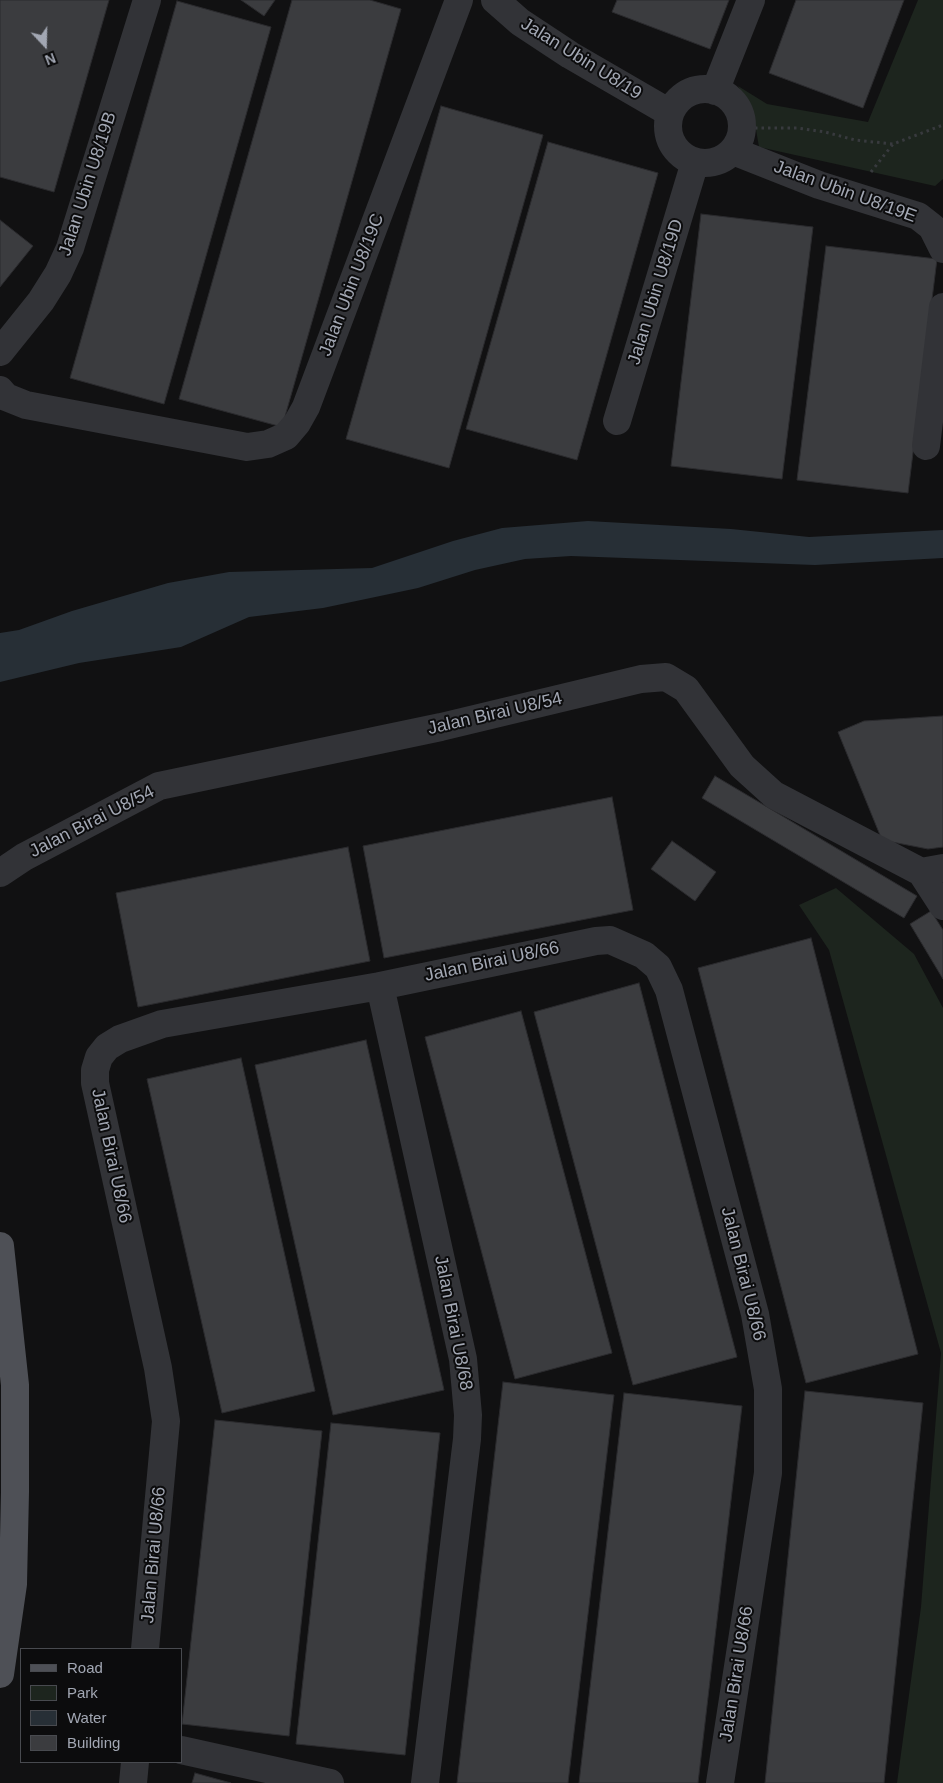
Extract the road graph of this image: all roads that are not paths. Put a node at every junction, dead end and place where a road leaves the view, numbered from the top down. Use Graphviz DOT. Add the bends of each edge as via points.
graph roads {
  1 [pos="147,0"];
  2 [pos="459,0"];
  3 [pos="495,0"];
  4 [pos="751,0"];
  5 [pos="715,91"];
  6 [pos="670,113"];
  7 [pos="737,141"];
  8 [pos="695,162"];
  9 [pos="943,249"];
  10 [pos="943,308"];
  11 [pos="0,352"];
  12 [pos="0,390"];
  13 [pos="616,421"];
  14 [pos="926,446"];
  15 [pos="932,870"];
  16 [pos="0,872"];
  17 [pos="943,906"];
  18 [pos="380,986"];
  19 [pos="0,1246"];
  20 [pos="146,1648"];
  21 [pos="0,1674"];
  22 [pos="182,1750"];
  23 [pos="135,1763"];
  24 [pos="133,1783"];
  25 [pos="330,1783"];
  26 [pos="425,1783"];
  27 [pos="720,1783"];
  1 -- 11 [label="street, Jalan Ubin U8/19B" via="70,248 41,300"];
  2 -- 12 [label="street, Jalan Ubin U8/19C" via="306,407 286,436 268,444 247,447 26,405"];
  3 -- 6 [label="street, Jalan Ubin U8/19" via="520,22 570,55"];
  4 -- 5 [label="street"];
  5 -- 6 [label="street" via="700,90 685,95"];
  5 -- 7 [label="street" via="730,100 740,114"];
  6 -- 8 [label="street" via="670,139 680,154"];
  7 -- 8 [label="street" via="720,160"];
  7 -- 9 [label="street, Jalan Ubin U8/19E" via="845,194 918,216 932,227"];
  8 -- 13 [label="street, Jalan Ubin U8/19D"];
  10 -- 14 [label="street"];
  15 -- 16 [label="street, Jalan Birai U8/54" via="774,795 742,766 686,689 666,677 641,679 442,727 159,786"];
  15 -- 17 [label="street"];
  18 -- 20 [label="street, Jalan Birai U8/66" via="162,1024 107,1047 95,1070 95,1083 158,1368 166,1421"];
  18 -- 26 [label="street, Jalan Birai U8/68" via="463,1360 468,1415 468,1439"];
  18 -- 27 [label="street, Jalan Birai U8/66" via="610,940 644,955 658,967 670,990 755,1314 768,1389 768,1473"];
  19 -- 21 [label="main road" via="15,1385 16,1492 13,1584"];
  22 -- 25 [label="street"];
  23 -- 24 [label="street"];
}
